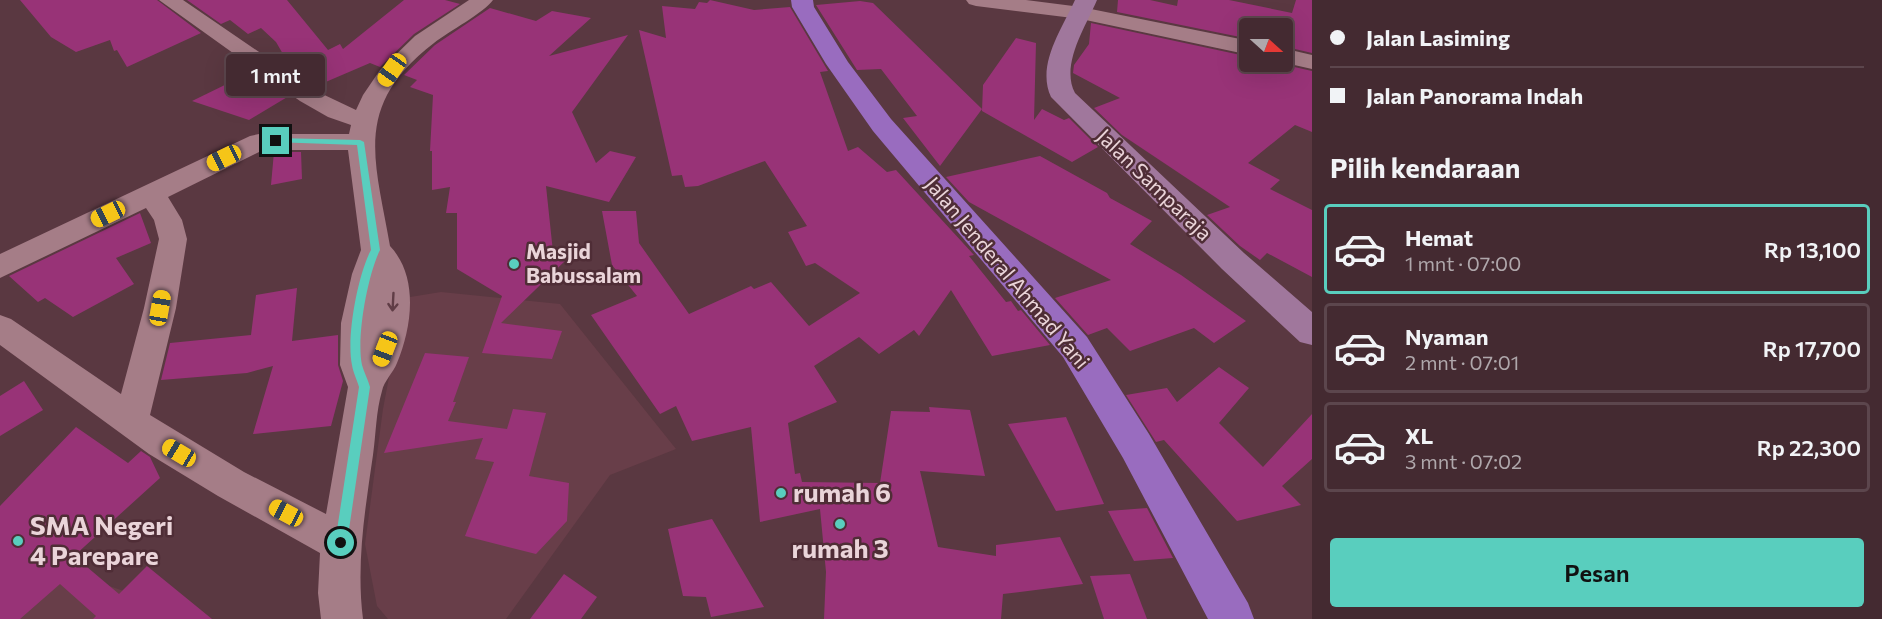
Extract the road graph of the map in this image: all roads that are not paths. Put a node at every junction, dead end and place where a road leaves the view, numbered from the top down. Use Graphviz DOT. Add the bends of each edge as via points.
graph roads {
  1 [pos="169,0"];
  2 [pos="483,0"];
  3 [pos="802,0"];
  4 [pos="976,0"];
  5 [pos="1083,7"];
  6 [pos="1239,45"];
  7 [pos="1293,58"];
  8 [pos="1312,62"];
  9 [pos="362,132"];
  10 [pos="151,194"];
  11 [pos="0,267"];
  12 [pos="0,328"];
  13 [pos="1312,332"];
  14 [pos="131,422"];
  15 [pos="341,543"];
  16 [pos="342,619"];
  17 [pos="1232,619"];
  1 -- 9 [label="street"];
  2 -- 9 [label="street" via="404,58 376,93"];
  3 -- 17 [label="highway, Jalan Jenderal Ahmad Yani" via="838,64 882,124 1074,347 1137,446"];
  4 -- 5 [label="street"];
  5 -- 6 [label="street"];
  5 -- 13 [label="main road, Jalan Samparaja" via="1059,63 1058,85 1064,97"];
  7 -- 8 [label="street"];
  9 -- 10 [label="street" via="259,142"];
  9 -- 15 [label="street" via="375,250 390,269 394,300 390,336 365,387"];
  10 -- 11 [label="street"];
  10 -- 14 [label="street" via="167,216 173,239"];
  12 -- 14 [label="street"];
  14 -- 15 [label="street" via="231,484"];
  15 -- 16 [label="street"];
}
